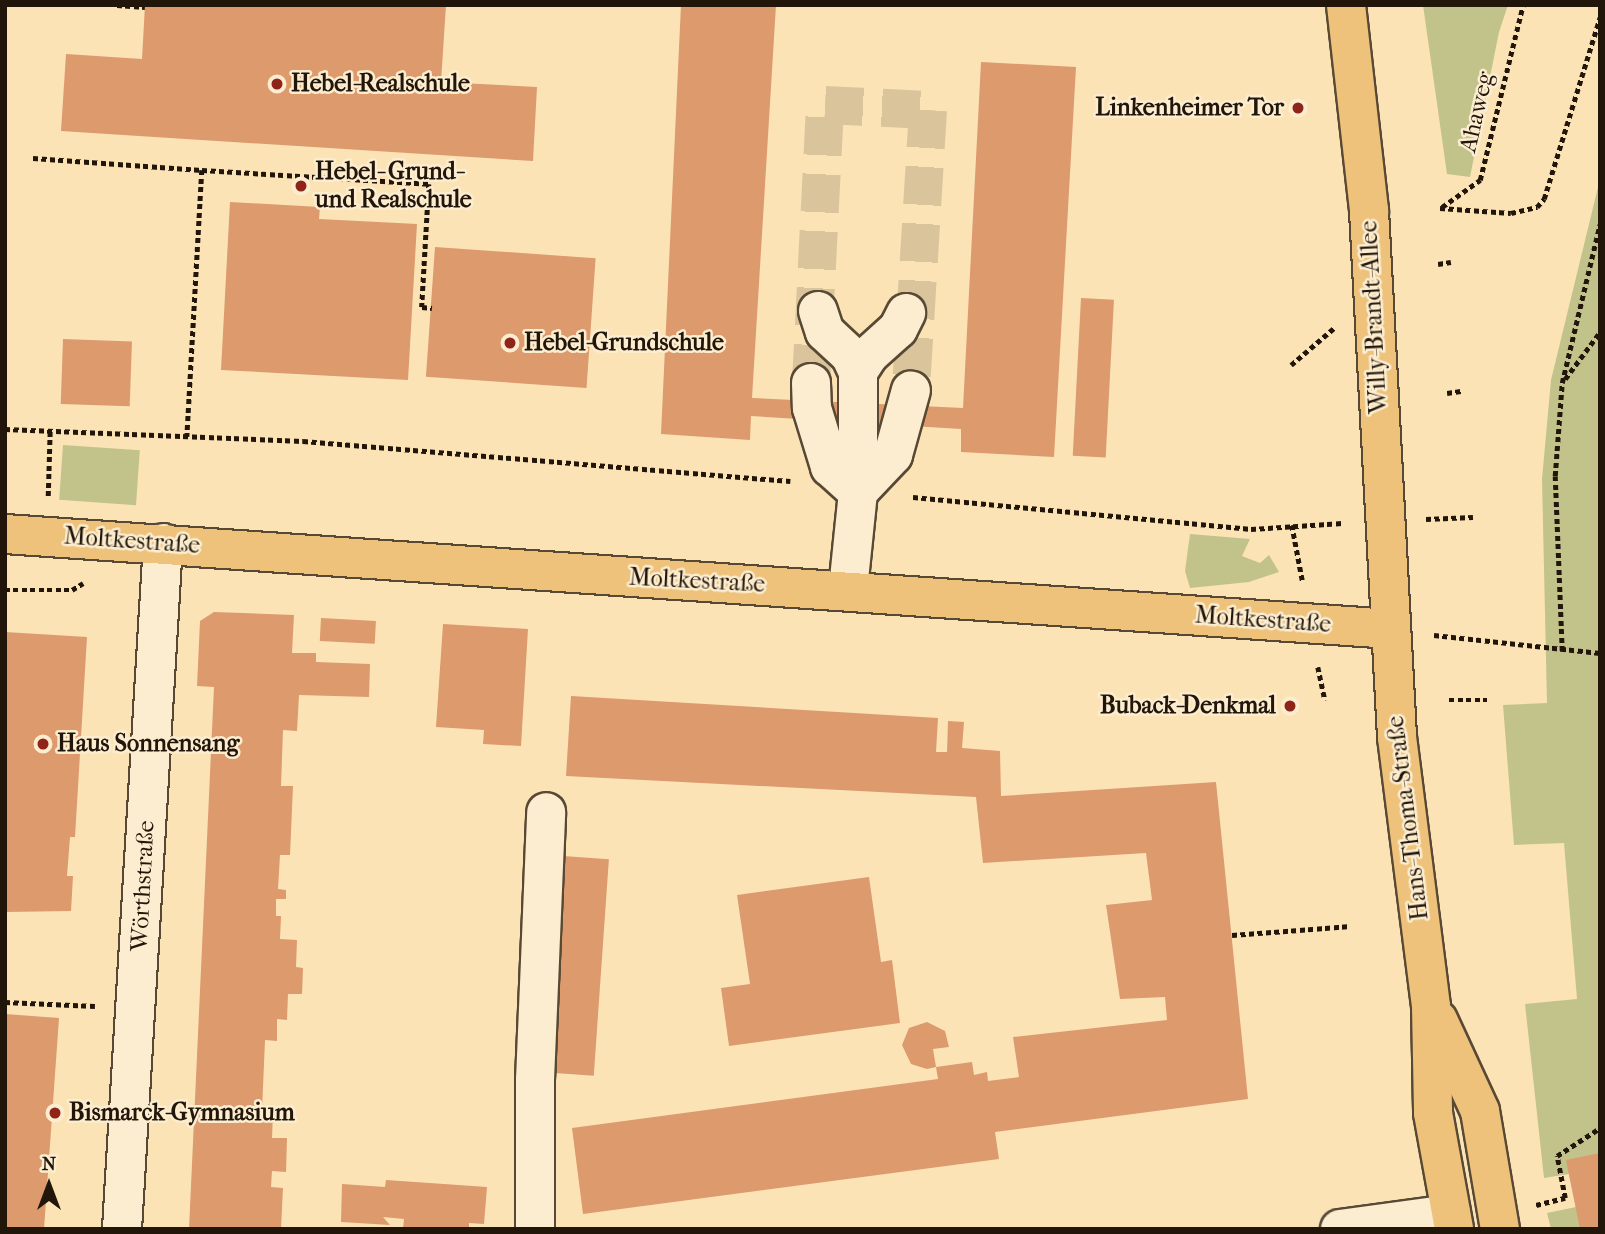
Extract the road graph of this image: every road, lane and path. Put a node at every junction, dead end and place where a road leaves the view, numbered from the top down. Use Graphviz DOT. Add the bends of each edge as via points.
graph roads {
  1 [pos="117,5"];
  2 [pos="1346,5"];
  3 [pos="1523,5"];
  4 [pos="145,7"];
  5 [pos="1600,16"];
  6 [pos="33,158"];
  7 [pos="202,170"];
  8 [pos="1600,225"];
  9 [pos="1451,262"];
  10 [pos="1438,264"];
  11 [pos="432,308"];
  12 [pos="818,312"];
  13 [pos="906,313"];
  14 [pos="1600,332"];
  15 [pos="858,372"];
  16 [pos="811,383"];
  17 [pos="1562,383"];
  18 [pos="911,390"];
  19 [pos="1461,391"];
  20 [pos="1447,393"];
  21 [pos="5,429"];
  22 [pos="50,430"];
  23 [pos="187,437"];
  24 [pos="858,492"];
  25 [pos="1384,521"];
  26 [pos="5,534"];
  27 [pos="47,535"];
  28 [pos="163,543"];
  29 [pos="848,589"];
  30 [pos="1390,629"];
  31 [pos="1562,651"];
  32 [pos="1600,653"];
  33 [pos="1450,700"];
  34 [pos="1487,700"];
  35 [pos="546,812"];
  36 [pos="1351,926"];
  37 [pos="1232,935"];
  38 [pos="5,1002"];
  39 [pos="1431,1006"];
  40 [pos="136,1008"];
  41 [pos="1600,1128"];
  42 [pos="1532,1206"];
  43 [pos="1452,1222"];
  44 [pos="122,1229"];
  45 [pos="535,1229"];
  46 [pos="1340,1229"];
  47 [pos="1500,1229"];
  1 -- 4 [label="path"];
  2 -- 25 [label="main road, Willy-Brandt-Allee" via="1368,211"];
  3 -- 5 [label="path, Ahaweg" via="1480,180 1440,208 1511,213 1537,208 1544,200"];
  6 -- 7 [label="path"];
  7 -- 11 [label="path" via="429,184 422,307"];
  7 -- 23 [label="path"];
  8 -- 17 [label="path"];
  9 -- 10 [label="path"];
  12 -- 15 [label="street" via="825,332 850,355"];
  13 -- 15 [label="street" via="898,329 869,355"];
  14 -- 17 [label="path"];
  15 -- 24 [label="street"];
  16 -- 24 [label="street" via="817,427 830,467"];
  17 -- 31 [label="path" via="1555,475"];
  18 -- 24 [label="street" via="905,425 893,455"];
  19 -- 20 [label="path"];
  21 -- 22 [label="path"];
  22 -- 23 [label="path"];
  22 -- 27 [label="path"];
  23 -- 24 [label="path" via="686,469"];
  24 -- 25 [label="path" via="1251,529"];
  24 -- 29 [label="street"];
  25 -- 30 [label="main road, Willy-Brandt-Allee"];
  26 -- 27 [label="main road, Moltkestraße"];
  27 -- 28 [label="main road, Moltkestraße"];
  28 -- 29 [label="main road, Moltkestraße" via="558,574"];
  28 -- 40 [label="street, Wörthstraße"];
  29 -- 30 [label="main road, Moltkestraße"];
  30 -- 31 [label="path"];
  30 -- 39 [label="main road, Hans-Thoma-Straße" via="1397,737"];
  31 -- 32 [label="path"];
  33 -- 34 [label="path"];
  35 -- 45 [label="street" via="535,1080"];
  36 -- 37 [label="path"];
  38 -- 40 [label="path"];
  39 -- 43 [label="main road, Hans-Thoma-Straße" via="1433,1113"];
  39 -- 47 [label="main road, Hans-Thoma-Straße" via="1480,1111"];
  40 -- 44 [label="street, Wörthstraße"];
  41 -- 42 [label="path" via="1557,1156 1565,1198"];
  43 -- 46 [label="street"];
}
